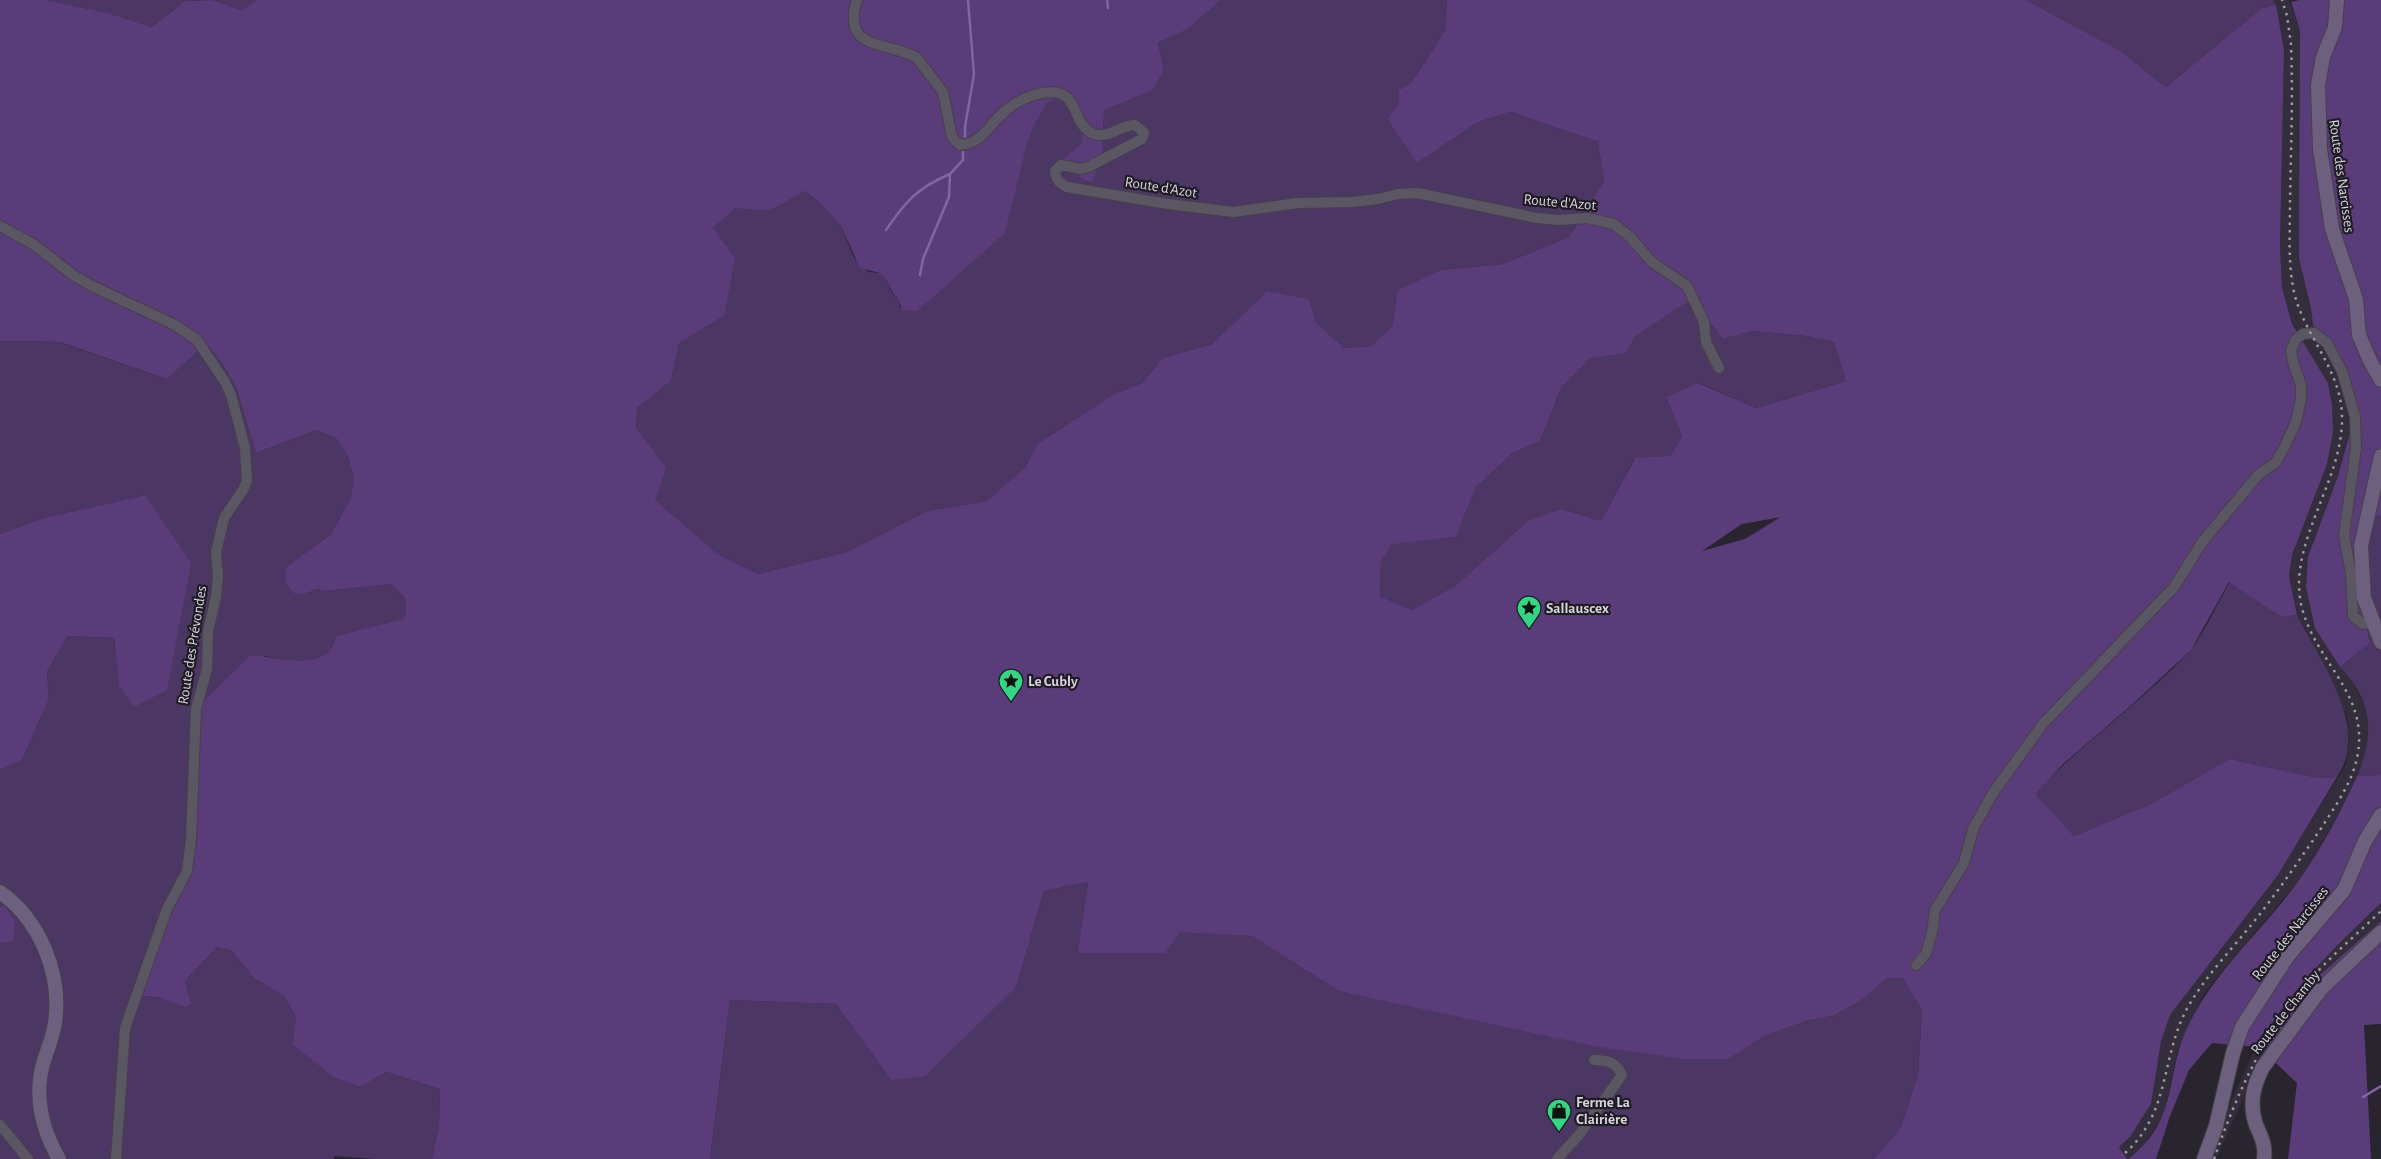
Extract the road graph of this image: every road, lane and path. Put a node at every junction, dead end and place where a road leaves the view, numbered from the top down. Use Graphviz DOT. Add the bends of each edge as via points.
graph roads {
  1 [pos="857,0"];
  2 [pos="2336,0"];
  3 [pos="0,226"];
  4 [pos="1719,368"];
  5 [pos="2381,380"];
  6 [pos="2381,456"];
  7 [pos="2372,622"];
  8 [pos="2381,642"];
  9 [pos="2381,815"];
  10 [pos="0,892"];
  11 [pos="2381,932"];
  12 [pos="1916,965"];
  13 [pos="1594,1060"];
  14 [pos="0,1125"];
  15 [pos="28,1159"];
  16 [pos="59,1159"];
  17 [pos="116,1159"];
  18 [pos="1557,1159"];
  19 [pos="2204,1159"];
  20 [pos="2264,1159"];
  1 -- 4 [label="street, Route d'Azot" via="853,20 859,33 876,45 917,58 943,92 952,137 960,145 972,144 1006,109 1023,99 1044,92 1054,93 1069,99 1082,123 1093,133 1107,134 1129,125 1135,125 1144,133 1142,139 1088,167 1061,165 1055,176 1067,186 1232,212 1417,193 1537,218 1587,218 1606,222 1623,230 1652,262 1687,286 1704,322 1706,342"];
  2 -- 5 [label="street, Route des Narcisses" via="2335,27 2323,58 2318,85 2320,149 2332,229 2353,290 2359,335"];
  3 -- 17 [label="street, Route des Prévondes" via="33,244 72,275 175,325 197,340 231,395 245,448 247,481 224,518 216,552 216,597 208,632 206,669 196,709 192,839 187,870 167,909 125,1028"];
  6 -- 7 [label="street" via="2361,546 2364,598"];
  7 -- 8 [label="street"];
  7 -- 12 [label="street" via="2363,624 2353,616 2351,574 2344,535 2356,448 2355,416 2342,371 2327,343 2314,333 2303,334 2293,342 2291,350 2301,385 2301,399 2296,422 2275,463 2259,474 2204,541 2174,587 2042,725 1993,793 1973,829 1964,863 1935,910 1926,954"];
  9 -- 19 [label="street, Route des Narcisses" via="2365,841 2344,890 2287,958 2242,1027"];
  10 -- 16 [label="street" via="16,904 36,930 53,980 56,1009 39,1092 47,1135"];
  11 -- 20 [label="street, Route de Chamby" via="2321,989 2260,1073 2253,1090 2252,1108 2263,1143"];
  13 -- 18 [label="street" via="1610,1061 1622,1075 1579,1135"];
  14 -- 15 [label="street"];
}
